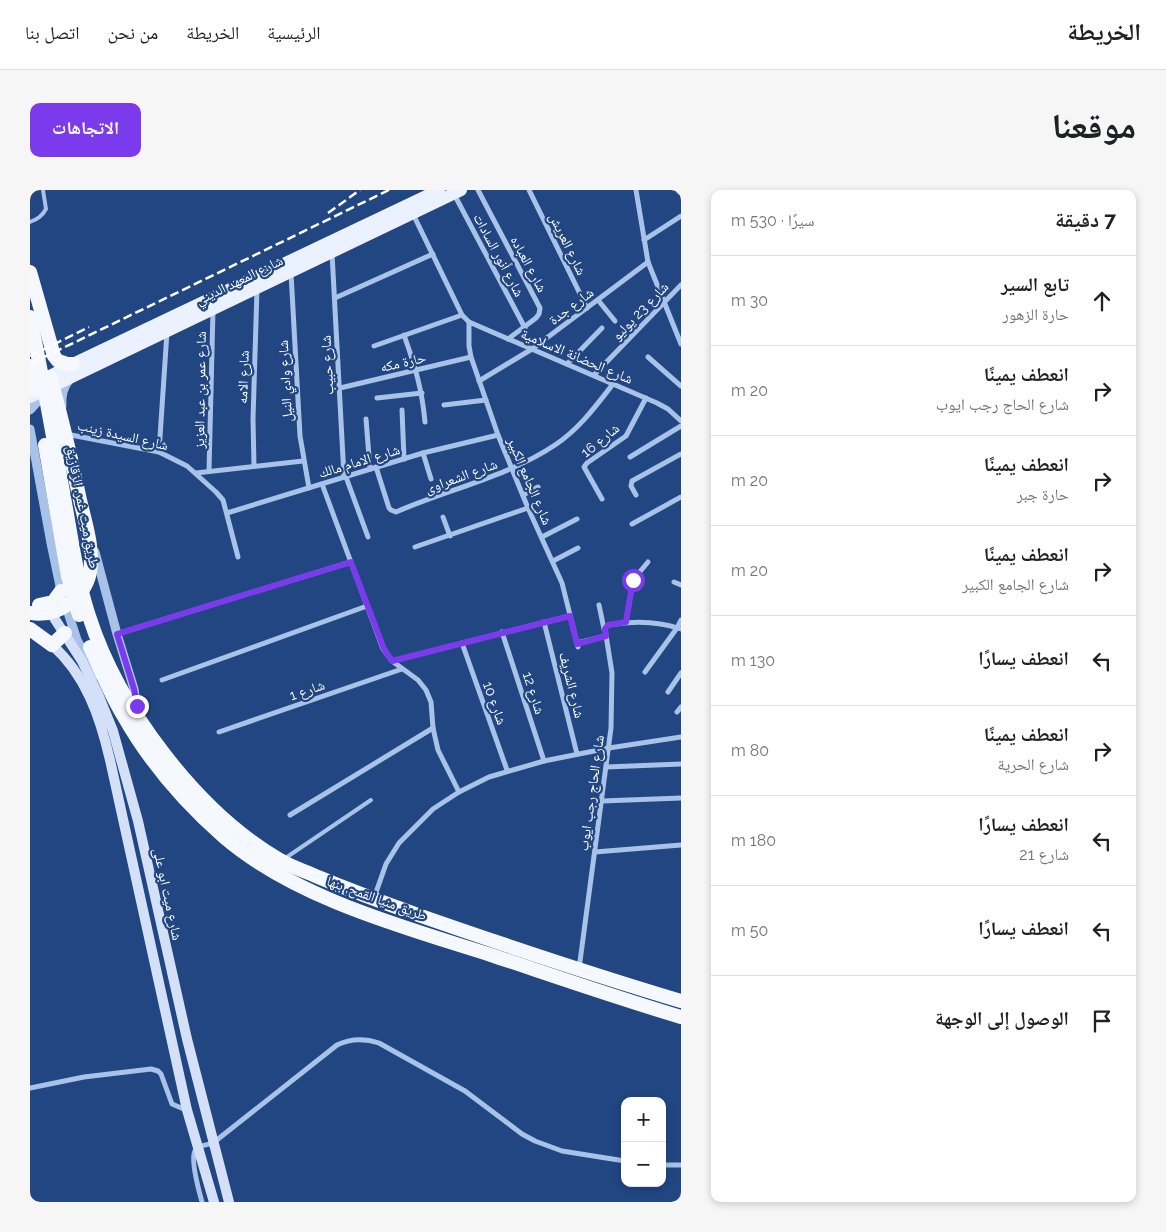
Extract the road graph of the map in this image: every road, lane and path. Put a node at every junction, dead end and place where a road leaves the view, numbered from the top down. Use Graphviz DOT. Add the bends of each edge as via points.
graph roads {
  1 [pos="43,190"];
  2 [pos="439,190"];
  3 [pos="478,190"];
  4 [pos="529,190"];
  5 [pos="636,190"];
  6 [pos="457,192"];
  7 [pos="413,213"];
  8 [pos="681,216"];
  9 [pos="30,222"];
  10 [pos="644,240"];
  11 [pos="332,252"];
  12 [pos="433,254"];
  13 [pos="648,262"];
  14 [pos="30,272"];
  15 [pos="291,272"];
  16 [pos="681,285"];
  17 [pos="257,288"];
  18 [pos="334,298"];
  19 [pos="598,300"];
  20 [pos="663,303"];
  21 [pos="587,308"];
  22 [pos="213,310"];
  23 [pos="462,315"];
  24 [pos="615,321"];
  25 [pos="469,322"];
  26 [pos="31,323"];
  27 [pos="525,328"];
  28 [pos="602,328"];
  29 [pos="168,332"];
  30 [pos="404,335"];
  31 [pos="508,340"];
  32 [pos="681,343"];
  33 [pos="374,346"];
  34 [pos="532,349"];
  35 [pos="471,357"];
  36 [pos="648,357"];
  37 [pos="567,364"];
  38 [pos="30,366"];
  39 [pos="73,370"];
  40 [pos="417,370"];
  41 [pos="594,375"];
  42 [pos="479,381"];
  43 [pos="613,384"];
  44 [pos="681,386"];
  45 [pos="30,388"];
  46 [pos="340,388"];
  47 [pos="422,393"];
  48 [pos="30,397"];
  49 [pos="61,397"];
  50 [pos="377,398"];
  51 [pos="646,398"];
  52 [pos="486,400"];
  53 [pos="444,405"];
  54 [pos="30,410"];
  55 [pos="402,410"];
  56 [pos="366,419"];
  57 [pos="681,421"];
  58 [pos="425,422"];
  59 [pos="681,426"];
  60 [pos="30,429"];
  61 [pos="63,433"];
  62 [pos="498,435"];
  63 [pos="159,452"];
  64 [pos="423,453"];
  65 [pos="681,454"];
  66 [pos="630,457"];
  67 [pos="404,459"];
  68 [pos="303,460"];
  69 [pos="254,466"];
  70 [pos="373,468"];
  71 [pos="512,469"];
  72 [pos="209,471"];
  73 [pos="196,473"];
  74 [pos="345,477"];
  75 [pos="431,479"];
  76 [pos="322,484"];
  77 [pos="538,487"];
  78 [pos="309,488"];
  79 [pos="523,495"];
  80 [pos="636,495"];
  81 [pos="681,497"];
  82 [pos="602,498"];
  83 [pos="528,508"];
  84 [pos="227,513"];
  85 [pos="443,517"];
  86 [pos="577,519"];
  87 [pos="632,524"];
  88 [pos="450,536"];
  89 [pos="368,538"];
  90 [pos="542,538"];
  91 [pos="415,547"];
  92 [pos="578,548"];
  93 [pos="238,557"];
  94 [pos="553,561"];
  95 [pos="351,562"];
  96 [pos="648,562"];
  97 [pos="674,582"];
  98 [pos="681,585"];
  99 [pos="61,591"];
  100 [pos="30,604"];
  101 [pos="45,605"];
  102 [pos="600,605"];
  103 [pos="367,606"];
  104 [pos="30,613"];
  105 [pos="570,616"];
  106 [pos="681,620"];
  107 [pos="544,622"];
  108 [pos="626,622"];
  109 [pos="30,629"];
  110 [pos="679,629"];
  111 [pos="502,632"];
  112 [pos="64,633"];
  113 [pos="117,634"];
  114 [pos="605,634"];
  115 [pos="462,643"];
  116 [pos="52,645"];
  117 [pos="392,661"];
  118 [pos="402,669"];
  119 [pos="645,672"];
  120 [pos="681,673"];
  121 [pos="162,680"];
  122 [pos="668,692"];
  123 [pos="125,696"];
  124 [pos="681,707"];
  125 [pos="678,712"];
  126 [pos="122,714"];
  127 [pos="138,716"];
  128 [pos="433,728"];
  129 [pos="219,732"];
  130 [pos="681,738"];
  131 [pos="140,741"];
  132 [pos="608,748"];
  133 [pos="578,754"];
  134 [pos="544,761"];
  135 [pos="681,764"];
  136 [pos="606,767"];
  137 [pos="507,770"];
  138 [pos="459,792"];
  139 [pos="681,798"];
  140 [pos="371,800"];
  141 [pos="602,801"];
  142 [pos="290,815"];
  143 [pos="681,845"];
  144 [pos="595,852"];
  145 [pos="281,861"];
  146 [pos="352,891"];
  147 [pos="374,899"];
  148 [pos="345,906"];
  149 [pos="577,977"];
  150 [pos="623,983"];
  151 [pos="618,998"];
  152 [pos="681,1001"];
  153 [pos="681,1017"];
  154 [pos="30,1088"];
  155 [pos="187,1110"];
  156 [pos="213,1143"];
  157 [pos="198,1147"];
  158 [pos="621,1160"];
  159 [pos="666,1165"];
  160 [pos="681,1165"];
  161 [pos="202,1202"];
  162 [pos="214,1202"];
  163 [pos="229,1202"];
  1 -- 9 [label="lane" via="46,209"];
  2 -- 39 [label="main road, شارع المعهد الديني"];
  3 -- 27 [label="street, شارع العباده" via="540,308 539,314"];
  4 -- 21 [label="street, شارع العريش"];
  5 -- 10 [label="street"];
  6 -- 7 [label="main road, شارع المعهد الديني"];
  6 -- 27 [label="street, شارع أنور السادات"];
  7 -- 11 [label="main road, شارع المعهد الديني"];
  7 -- 12 [label="street"];
  8 -- 10 [label="street"];
  10 -- 13 [label="street"];
  11 -- 15 [label="main road, شارع المعهد الديني"];
  11 -- 18 [label="street, شارع حبيب"];
  12 -- 18 [label="street"];
  12 -- 23 [label="street"];
  13 -- 19 [label="street, شارع جدة"];
  13 -- 20 [label="street"];
  14 -- 39 [label="highway" via="54,356"];
  15 -- 17 [label="main road, شارع المعهد الديني"];
  15 -- 68 [label="street, شارع وادي النيل"];
  16 -- 20 [label="street, شارع 23 يوليو"];
  17 -- 22 [label="main road, شارع المعهد الديني"];
  17 -- 69 [label="street, شارع الامه"];
  18 -- 46 [label="street, شارع حبيب"];
  19 -- 21 [label="street, شارع جدة"];
  19 -- 24 [label="street"];
  20 -- 32 [label="street"];
  20 -- 41 [label="street, شارع 23 يوليو"];
  21 -- 34 [label="street, شارع جدة"];
  22 -- 29 [label="main road, شارع المعهد الديني"];
  22 -- 72 [label="street, شارع عمر بن عبد العزيز"];
  23 -- 25 [label="street, شارع الحضانة الاسلامية"];
  23 -- 30 [label="street"];
  25 -- 31 [label="street, شارع الحضانة الاسلامية"];
  25 -- 35 [label="street, شارع الجامع الكبير"];
  26 -- 104 [label="highway" via="64,426 88,539 91,569 83,590 69,604 46,613"];
  26 -- 123 [label="highway, طريق ميت غمر, الزقازيق" via="84,598 100,646"];
  27 -- 31 [label="street, شارع العباده"];
  28 -- 37 [label="street"];
  29 -- 39 [label="main road, شارع المعهد الديني"];
  29 -- 63 [label="street"];
  30 -- 33 [label="street"];
  30 -- 40 [label="street"];
  31 -- 34 [label="street, شارع الحضانة الاسلامية"];
  34 -- 37 [label="street, شارع الحضانة الاسلامية"];
  34 -- 42 [label="street, شارع جدة"];
  35 -- 40 [label="street, حارة مكه"];
  35 -- 42 [label="street, شارع الجامع الكبير"];
  36 -- 44 [label="street"];
  37 -- 41 [label="street, شارع الحضانة الاسلامية"];
  38 -- 126 [label="highway, طريق ميت غمر, الزقازيق" via="68,576 91,648"];
  39 -- 45 [label="main road, شارع المعهد الديني"];
  39 -- 48 [label="main road, شارع المعهد الديني"];
  39 -- 49 [label="street"];
  40 -- 46 [label="street, حارة مكه"];
  40 -- 47 [label="street"];
  41 -- 43 [label="street, شارع الحضانة الاسلامية"];
  42 -- 52 [label="street, شارع الجامع الكبير"];
  43 -- 51 [label="street, شارع الحضانة الاسلامية"];
  43 -- 71 [label="street, شارع الشعراوى" via="596,406 556,445"];
  46 -- 74 [label="street, شارع حبيب"];
  47 -- 50 [label="street"];
  47 -- 58 [label="street"];
  49 -- 54 [label="street" via="40,399"];
  49 -- 61 [label="street"];
  51 -- 57 [label="street, شارع الحضانة الاسلامية"];
  51 -- 82 [label="street, شارع 16" via="626,436 585,465 585,471"];
  52 -- 53 [label="street"];
  52 -- 62 [label="street, شارع الجامع الكبير"];
  55 -- 67 [label="street"];
  56 -- 70 [label="street"];
  59 -- 66 [label="street"];
  60 -- 99 [label="street"];
  61 -- 63 [label="street, شارع السيدة زينب"];
  61 -- 113 [label="street"];
  62 -- 64 [label="street, شارع الامام مالك"];
  62 -- 71 [label="street, شارع الجامع الكبير"];
  63 -- 73 [label="street, شارع السيدة زينب"];
  64 -- 67 [label="street, شارع الامام مالك"];
  64 -- 75 [label="street"];
  65 -- 80 [label="street" via="632,481"];
  67 -- 70 [label="street, شارع الامام مالك"];
  68 -- 69 [label="street"];
  68 -- 78 [label="street, شارع وادي النيل"];
  69 -- 72 [label="street"];
  70 -- 71 [label="street, شارع الشعراوى" via="389,508 396,512"];
  70 -- 74 [label="street, شارع الامام مالك"];
  71 -- 79 [label="street, شارع الجامع الكبير"];
  72 -- 73 [label="street"];
  73 -- 84 [label="street, شارع السيدة زينب" via="220,496"];
  74 -- 76 [label="street, شارع الامام مالك"];
  74 -- 89 [label="street, شارع حبيب"];
  76 -- 78 [label="street, شارع الامام مالك"];
  76 -- 95 [label="street"];
  77 -- 79 [label="street"];
  78 -- 84 [label="street, شارع الامام مالك"];
  79 -- 83 [label="street, شارع الجامع الكبير"];
  81 -- 87 [label="street"];
  83 -- 88 [label="street"];
  83 -- 90 [label="street, شارع الجامع الكبير"];
  84 -- 93 [label="street, شارع السيدة زينب"];
  85 -- 88 [label="street"];
  86 -- 90 [label="street"];
  88 -- 91 [label="street"];
  90 -- 94 [label="street, شارع الجامع الكبير"];
  92 -- 94 [label="street"];
  94 -- 105 [label="street, شارع الجامع الكبير"];
  95 -- 103 [label="street"];
  95 -- 113 [label="street"];
  96 -- 108 [label="street" via="633,580"];
  97 -- 98 [label="street"];
  99 -- 101 [label="highway" via="56,599"];
  99 -- 131 [label="street" via="77,640 123,729"];
  100 -- 101 [label="highway"];
  101 -- 112 [label="main road, شارع ميت ابو على"];
  102 -- 114 [label="street, شارع الحاج رجب ايوب"];
  103 -- 117 [label="street"];
  103 -- 121 [label="street"];
  105 -- 107 [label="street"];
  105 -- 114 [label="street, شارع الجامع الكبير" via="578,645"];
  106 -- 110 [label="street"];
  107 -- 111 [label="street"];
  107 -- 133 [label="street, شارع الشريف"];
  108 -- 110 [label="street"];
  108 -- 114 [label="street" via="608,625"];
  109 -- 116 [label="highway"];
  110 -- 119 [label="street"];
  111 -- 115 [label="street"];
  111 -- 134 [label="street, شارع 12"];
  112 -- 116 [label="highway"];
  112 -- 156 [label="main road, شارع ميت ابو على" via="82,661 113,731 138,821"];
  113 -- 127 [label="street" via="134,689"];
  114 -- 132 [label="street, شارع الحاج رجب ايوب" via="613,691"];
  115 -- 117 [label="street"];
  115 -- 137 [label="street, شارع 10"];
  116 -- 155 [label="main road, شارع ميت ابو على" via="78,674 105,739"];
  117 -- 118 [label="street"];
  118 -- 128 [label="street" via="426,690 431,702"];
  118 -- 129 [label="street, شارع 1"];
  120 -- 122 [label="street"];
  123 -- 127 [label="highway, طريق منيا القمح, بنها"];
  124 -- 125 [label="street"];
  126 -- 131 [label="highway, طريق منيا القمح, بنها"];
  127 -- 145 [label="highway, طريق منيا القمح, بنها" via="203,800 251,841"];
  128 -- 138 [label="street" via="438,750"];
  128 -- 142 [label="street"];
  130 -- 132 [label="street"];
  131 -- 148 [label="highway, طريق منيا القمح, بنها" via="173,787 223,836 279,875"];
  132 -- 133 [label="street"];
  132 -- 136 [label="street, شارع الحاج رجب ايوب"];
  133 -- 134 [label="street"];
  134 -- 137 [label="street"];
  135 -- 136 [label="street"];
  136 -- 141 [label="street, شارع الحاج رجب ايوب"];
  137 -- 138 [label="street"];
  138 -- 147 [label="street" via="399,843 386,864"];
  139 -- 141 [label="street"];
  140 -- 145 [label="lane"];
  141 -- 144 [label="street, شارع الحاج رجب ايوب"];
  143 -- 144 [label="street"];
  144 -- 149 [label="street, شارع الحاج رجب ايوب"];
  145 -- 146 [label="highway, طريق منيا القمح, بنها"];
  146 -- 147 [label="highway, طريق منيا القمح, بنها"];
  146 -- 148 [label="highway"];
  147 -- 149 [label="highway, طريق منيا القمح, بنها"];
  148 -- 149 [label="highway, طريق منيا القمح, بنها" via="445,940"];
  149 -- 150 [label="highway, طريق منيا القمح, بنها"];
  149 -- 151 [label="highway, طريق منيا القمح, بنها"];
  150 -- 151 [label="highway"];
  150 -- 152 [label="highway, طريق منيا القمح, بنها"];
  151 -- 153 [label="highway, طريق منيا القمح, بنها"];
  154 -- 155 [label="street" via="151,1069 161,1074 172,1104"];
  155 -- 157 [label="main road, شارع ميت ابو على"];
  156 -- 157 [label="street"];
  156 -- 158 [label="street" via="337,1045 362,1039 379,1043 465,1091 535,1141 562,1151"];
  156 -- 163 [label="main road, شارع ميت ابو على"];
  157 -- 161 [label="street" via="194,1161"];
  157 -- 162 [label="main road, شارع ميت ابو على"];
  159 -- 160 [label="street"];
}
